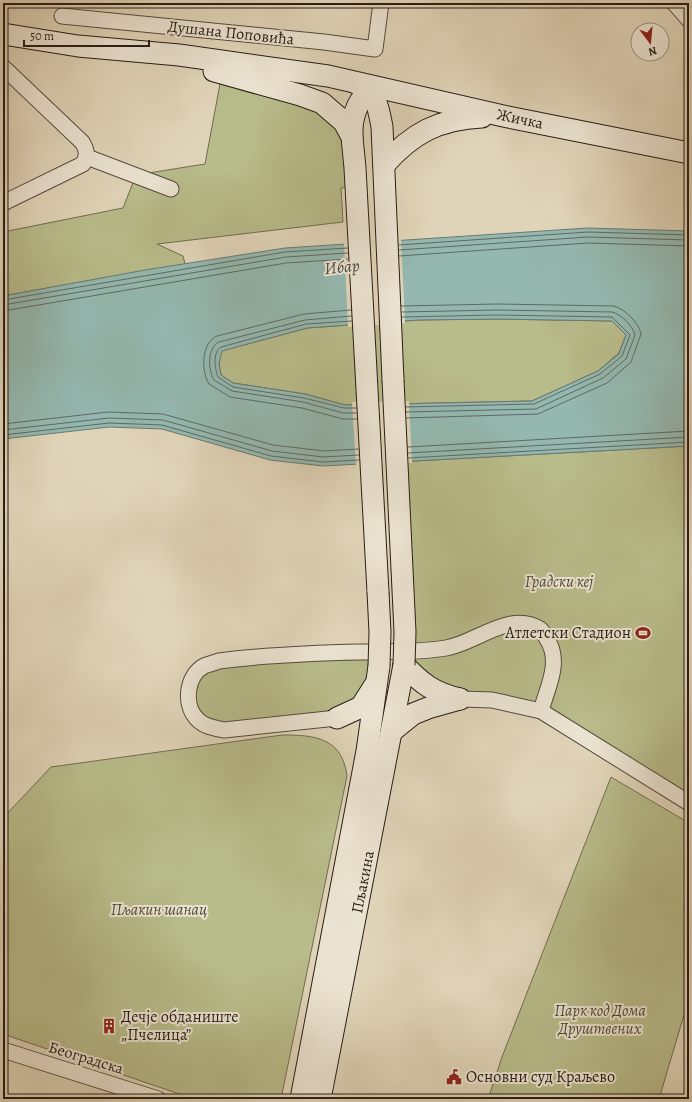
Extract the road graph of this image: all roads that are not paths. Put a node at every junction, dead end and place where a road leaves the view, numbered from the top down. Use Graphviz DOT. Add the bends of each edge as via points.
graph roads {
  1 [pos="381,3"];
  2 [pos="674,3"];
  3 [pos="62,16"];
  4 [pos="689,20"];
  5 [pos="3,34"];
  6 [pos="179,55"];
  7 [pos="3,67"];
  8 [pos="352,81"];
  9 [pos="390,90"];
  10 [pos="370,92"];
  11 [pos="508,117"];
  12 [pos="352,137"];
  13 [pos="689,153"];
  14 [pos="87,157"];
  15 [pos="384,165"];
  16 [pos="170,188"];
  17 [pos="3,203"];
  18 [pos="404,665"];
  19 [pos="378,673"];
  20 [pos="460,699"];
  21 [pos="541,712"];
  22 [pos="337,718"];
  23 [pos="392,731"];
  24 [pos="367,751"];
  25 [pos="689,803"];
  26 [pos="3,1050"];
  27 [pos="158,1099"];
  28 [pos="301,1099"];
  29 [pos="320,1099"];
  1 -- 3 [label="street, Душана Поповића" via="375,49"];
  2 -- 4 [label="street"];
  5 -- 6 [label="main road, Душана Поповића" via="78,46"];
  6 -- 8 [label="main road, Душана Поповића"];
  6 -- 12 [label="main road, Душана Поповића" via="214,71 322,103 344,122"];
  7 -- 14 [label="street" via="82,142"];
  8 -- 9 [label="main road, Жичка"];
  8 -- 10 [label="main road"];
  9 -- 10 [label="main road" via="378,89"];
  9 -- 11 [label="main road, Жичка"];
  10 -- 12 [label="main road" via="357,108 353,118"];
  10 -- 15 [label="main road, Пљакина" via="379,109"];
  11 -- 13 [label="main road, Жичка"];
  11 -- 15 [label="main road" via="468,118 440,124 420,133 395,152"];
  12 -- 19 [label="main road, Душана Поповића, bridge" via="380,632"];
  14 -- 16 [label="street"];
  14 -- 17 [label="street" via="83,164"];
  15 -- 18 [label="main road, Пљакина, bridge" via="405,632"];
  18 -- 20 [label="main road" via="429,688"];
  18 -- 23 [label="main road, Пљакина"];
  19 -- 22 [label="main road" via="361,707"];
  19 -- 24 [label="main road, Пљакина"];
  20 -- 21 [label="street" via="492,700"];
  20 -- 23 [label="main road" via="414,714"];
  21 -- 22 [label="street" via="553,672 554,656 550,642 541,630 528,624 509,624 467,642 426,651 332,653 219,661 204,666 193,676 188,692 188,702 198,720 210,727 224,730"];
  21 -- 25 [label="street"];
  22 -- 24 [label="main road" via="357,734"];
  23 -- 29 [label="main road, Пљакина"];
  24 -- 28 [label="main road, Пљакина"];
  26 -- 27 [label="street, Београдска"];
}
